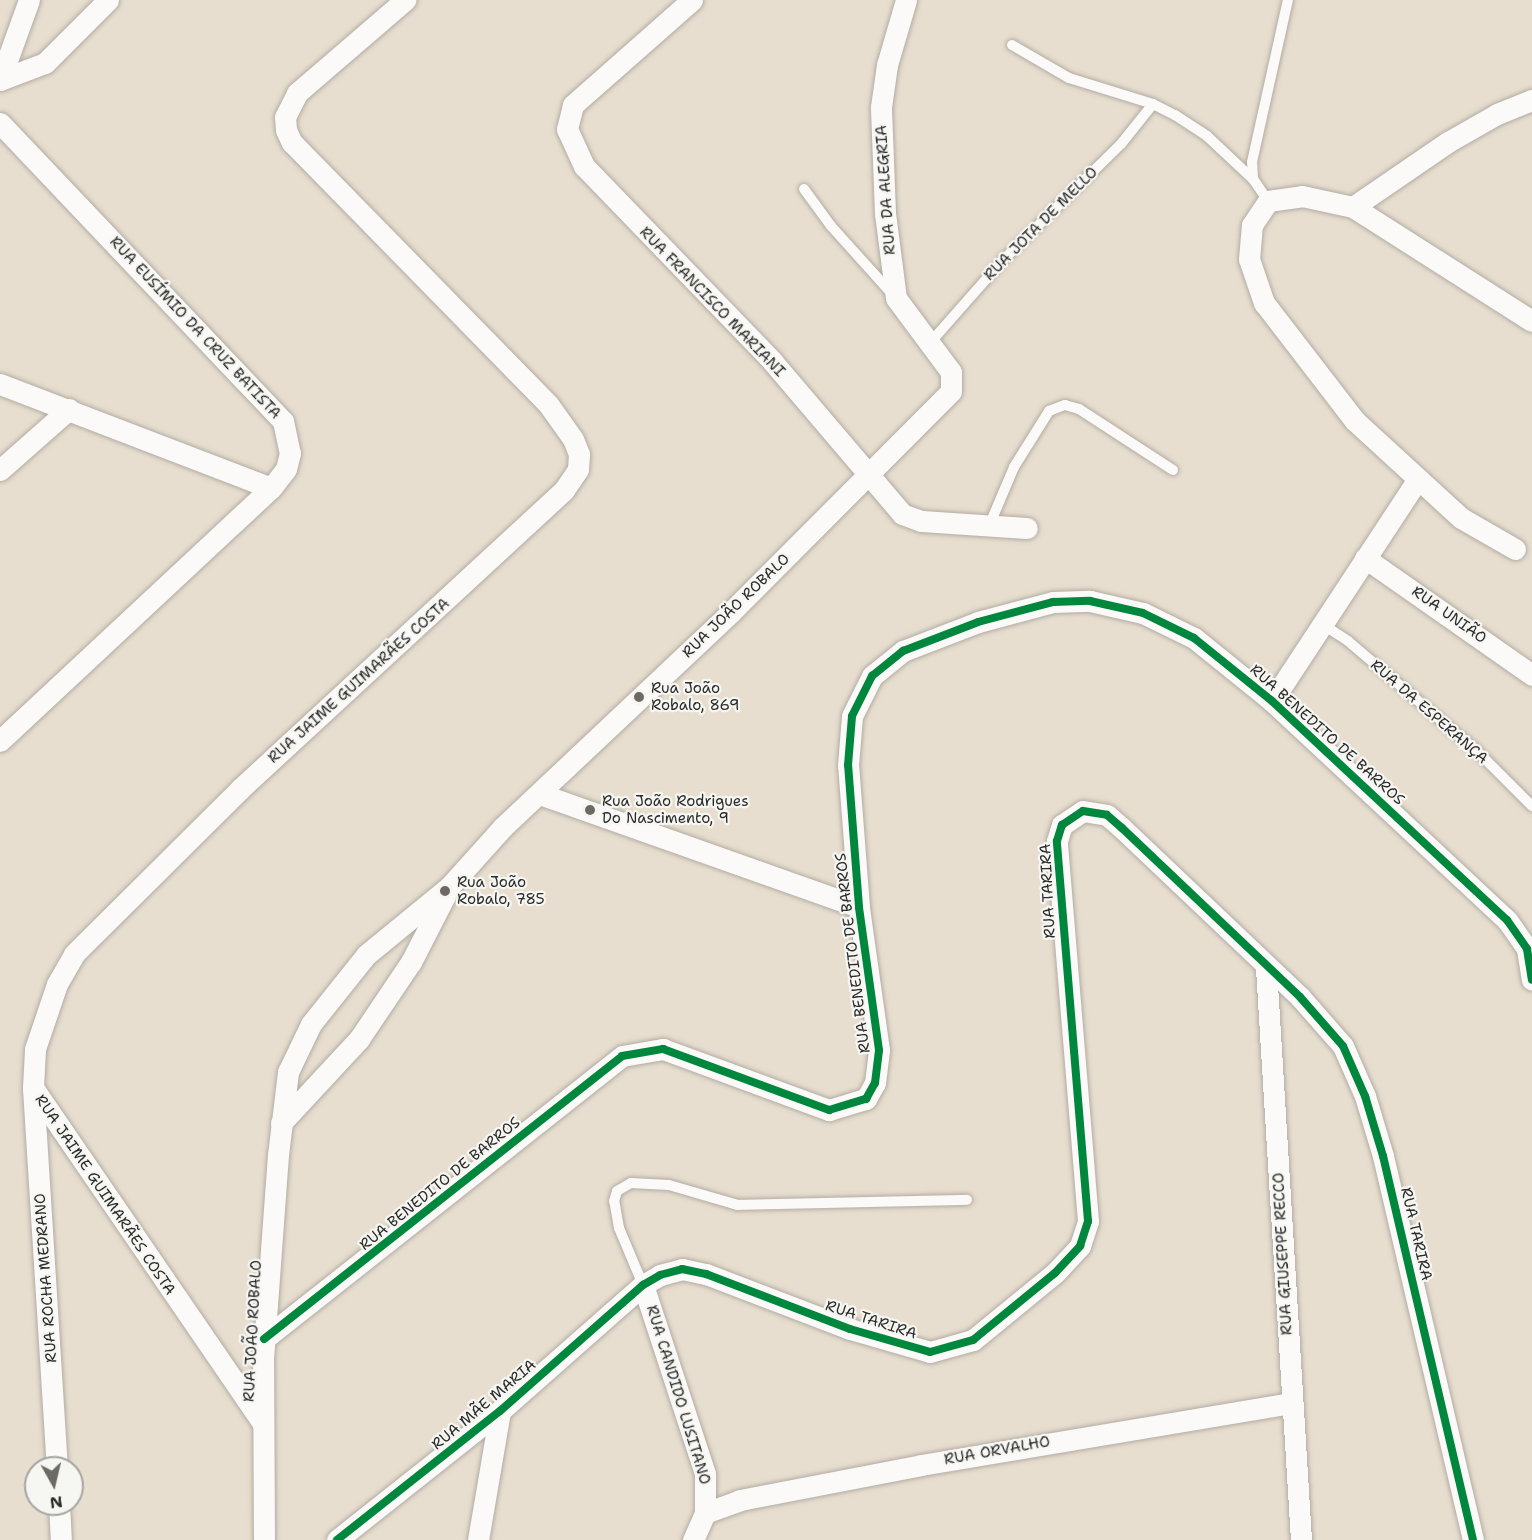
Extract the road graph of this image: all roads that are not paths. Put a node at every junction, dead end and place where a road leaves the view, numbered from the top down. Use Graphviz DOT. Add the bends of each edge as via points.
graph roads {
  1 [pos="29,0"];
  2 [pos="108,0"];
  3 [pos="405,0"];
  4 [pos="692,0"];
  5 [pos="906,0"];
  6 [pos="1288,0"];
  7 [pos="1012,45"];
  8 [pos="0,80"];
  9 [pos="1532,100"];
  10 [pos="1153,104"];
  11 [pos="0,123"];
  12 [pos="1253,179"];
  13 [pos="804,189"];
  14 [pos="1268,201"];
  15 [pos="1353,207"];
  16 [pos="896,298"];
  17 [pos="1526,315"];
  18 [pos="929,344"];
  19 [pos="948,366"];
  20 [pos="0,384"];
  21 [pos="69,409"];
  22 [pos="0,470"];
  23 [pos="1173,470"];
  24 [pos="869,476"];
  25 [pos="1418,479"];
  26 [pos="271,488"];
  27 [pos="989,526"];
  28 [pos="1027,528"];
  29 [pos="1515,549"];
  30 [pos="1365,558"];
  31 [pos="1322,624"];
  32 [pos="1532,675"];
  33 [pos="1272,701"];
  34 [pos="0,741"];
  35 [pos="540,794"];
  36 [pos="1532,806"];
  37 [pos="449,888"];
  38 [pos="859,908"];
  39 [pos="1529,950"];
  40 [pos="1266,968"];
  41 [pos="1532,980"];
  42 [pos="33,1088"];
  43 [pos="281,1123"];
  44 [pos="967,1200"];
  45 [pos="643,1285"];
  46 [pos="264,1339"];
  47 [pos="1292,1403"];
  48 [pos="500,1411"];
  49 [pos="262,1422"];
  50 [pos="56,1456"];
  51 [pos="705,1513"];
  52 [pos="60,1516"];
  53 [pos="61,1540"];
  54 [pos="264,1540"];
  55 [pos="337,1540"];
  56 [pos="478,1540"];
  57 [pos="693,1540"];
  58 [pos="1301,1540"];
  59 [pos="1473,1540"];
  1 -- 8 [label="street"];
  2 -- 8 [label="street" via="45,63"];
  3 -- 42 [label="street, RUA JAIME GUIMARÃES COSTA" via="297,93 285,117 286,130 292,143 548,404 573,439 579,454 578,469 564,490 240,789 74,954 45,1014 35,1049"];
  4 -- 24 [label="street, RUA FRANCISCO MARIANI" via="580,96 568,115 572,143 584,166 771,361"];
  5 -- 16 [label="street, RUA DA ALEGRIA" via="887,65 881,107 880,155"];
  6 -- 12 [label="lane" via="1252,162"];
  7 -- 10 [label="lane" via="1069,78"];
  9 -- 15 [label="street" via="1497,114 1449,142"];
  10 -- 12 [label="lane" via="1207,136"];
  10 -- 18 [label="lane, RUA JOTA DE MELLO" via="1121,144 1004,259"];
  11 -- 26 [label="street, RUA EUSÍMIO DA CRUZ BATISTA" via="283,421 290,453 285,469"];
  12 -- 14 [label="lane"];
  13 -- 16 [label="lane" via="831,226"];
  14 -- 15 [label="street" via="1302,196"];
  14 -- 25 [label="street" via="1252,225 1249,259 1264,303 1355,421"];
  15 -- 17 [label="street" via="1404,243"];
  16 -- 18 [label="street, RUA DA ALEGRIA"];
  18 -- 19 [label="street, RUA DA ALEGRIA"];
  19 -- 24 [label="street, RUA JOÃO ROBALO" via="953,378 951,391"];
  20 -- 21 [label="street"];
  21 -- 22 [label="street"];
  21 -- 26 [label="street"];
  23 -- 27 [label="lane" via="1079,409 1065,405 1049,411 1014,467"];
  24 -- 27 [label="street, RUA FRANCISCO MARIANI" via="911,519"];
  24 -- 35 [label="street, RUA JOÃO ROBALO"];
  25 -- 29 [label="street" via="1461,518"];
  25 -- 30 [label="street"];
  26 -- 34 [label="street, RUA EUSÍMIO DA CRUZ BATISTA"];
  27 -- 28 [label="street, RUA FRANCISCO MARIANI"];
  30 -- 31 [label="street"];
  30 -- 32 [label="street, RUA UNIÃO"];
  31 -- 33 [label="street"];
  31 -- 36 [label="lane, RUA DA ESPERANÇA" via="1477,751"];
  33 -- 38 [label="street, RUA BENEDITO DE BARROS" via="1194,638 1143,613 1090,601 1053,602 1022,610 930,638 903,651 872,676 852,716 848,765"];
  33 -- 39 [label="street, RUA BENEDITO DE BARROS" via="1507,920"];
  35 -- 37 [label="street, RUA JOÃO ROBALO" via="503,827"];
  35 -- 38 [label="street"];
  37 -- 43 [label="street, RUA JOÃO ROBALO" via="411,962 359,1039"];
  37 -- 43 [label="street, RUA JOÃO ROBALO" via="366,956 334,992 295,1054 288,1072"];
  38 -- 46 [label="street, RUA BENEDITO DE BARROS" via="879,1050 875,1083 866,1099 829,1110 663,1049 622,1056"];
  39 -- 41 [label="street, RUA BENEDITO DE BARROS"];
  40 -- 45 [label="street, RUA TARIRA" via="1107,815 1083,811 1062,825 1057,841 1088,1221 1080,1246 996,1324 973,1340 930,1352 850,1329 706,1274 682,1269"];
  40 -- 47 [label="street, RUA GIUSEPPE RECCO"];
  40 -- 59 [label="street, RUA TARIRA" via="1329,1026 1343,1046 1365,1096 1402,1232"];
  42 -- 49 [label="street, RUA JAIME GUIMARÃES COSTA"];
  42 -- 50 [label="street, RUA ROCHA MEDRANO"];
  43 -- 46 [label="street, RUA JOÃO ROBALO"];
  44 -- 45 [label="lane" via="747,1205 669,1185 632,1183 617,1191 614,1201 620,1228"];
  45 -- 48 [label="street, RUA MÃE MARIA"];
  45 -- 51 [label="street, RUA CANDIDO LUSITANO" via="705,1474"];
  46 -- 49 [label="street, RUA JOÃO ROBALO"];
  47 -- 51 [label="street, RUA ORVALHO" via="921,1465 740,1500"];
  47 -- 58 [label="street, RUA GIUSEPPE RECCO"];
  48 -- 55 [label="street, RUA MÃE MARIA"];
  48 -- 56 [label="street"];
  49 -- 54 [label="street, RUA JOÃO ROBALO"];
  51 -- 57 [label="street, RUA CANDIDO LUSITANO"];
  52 -- 53 [label="street"];
}
